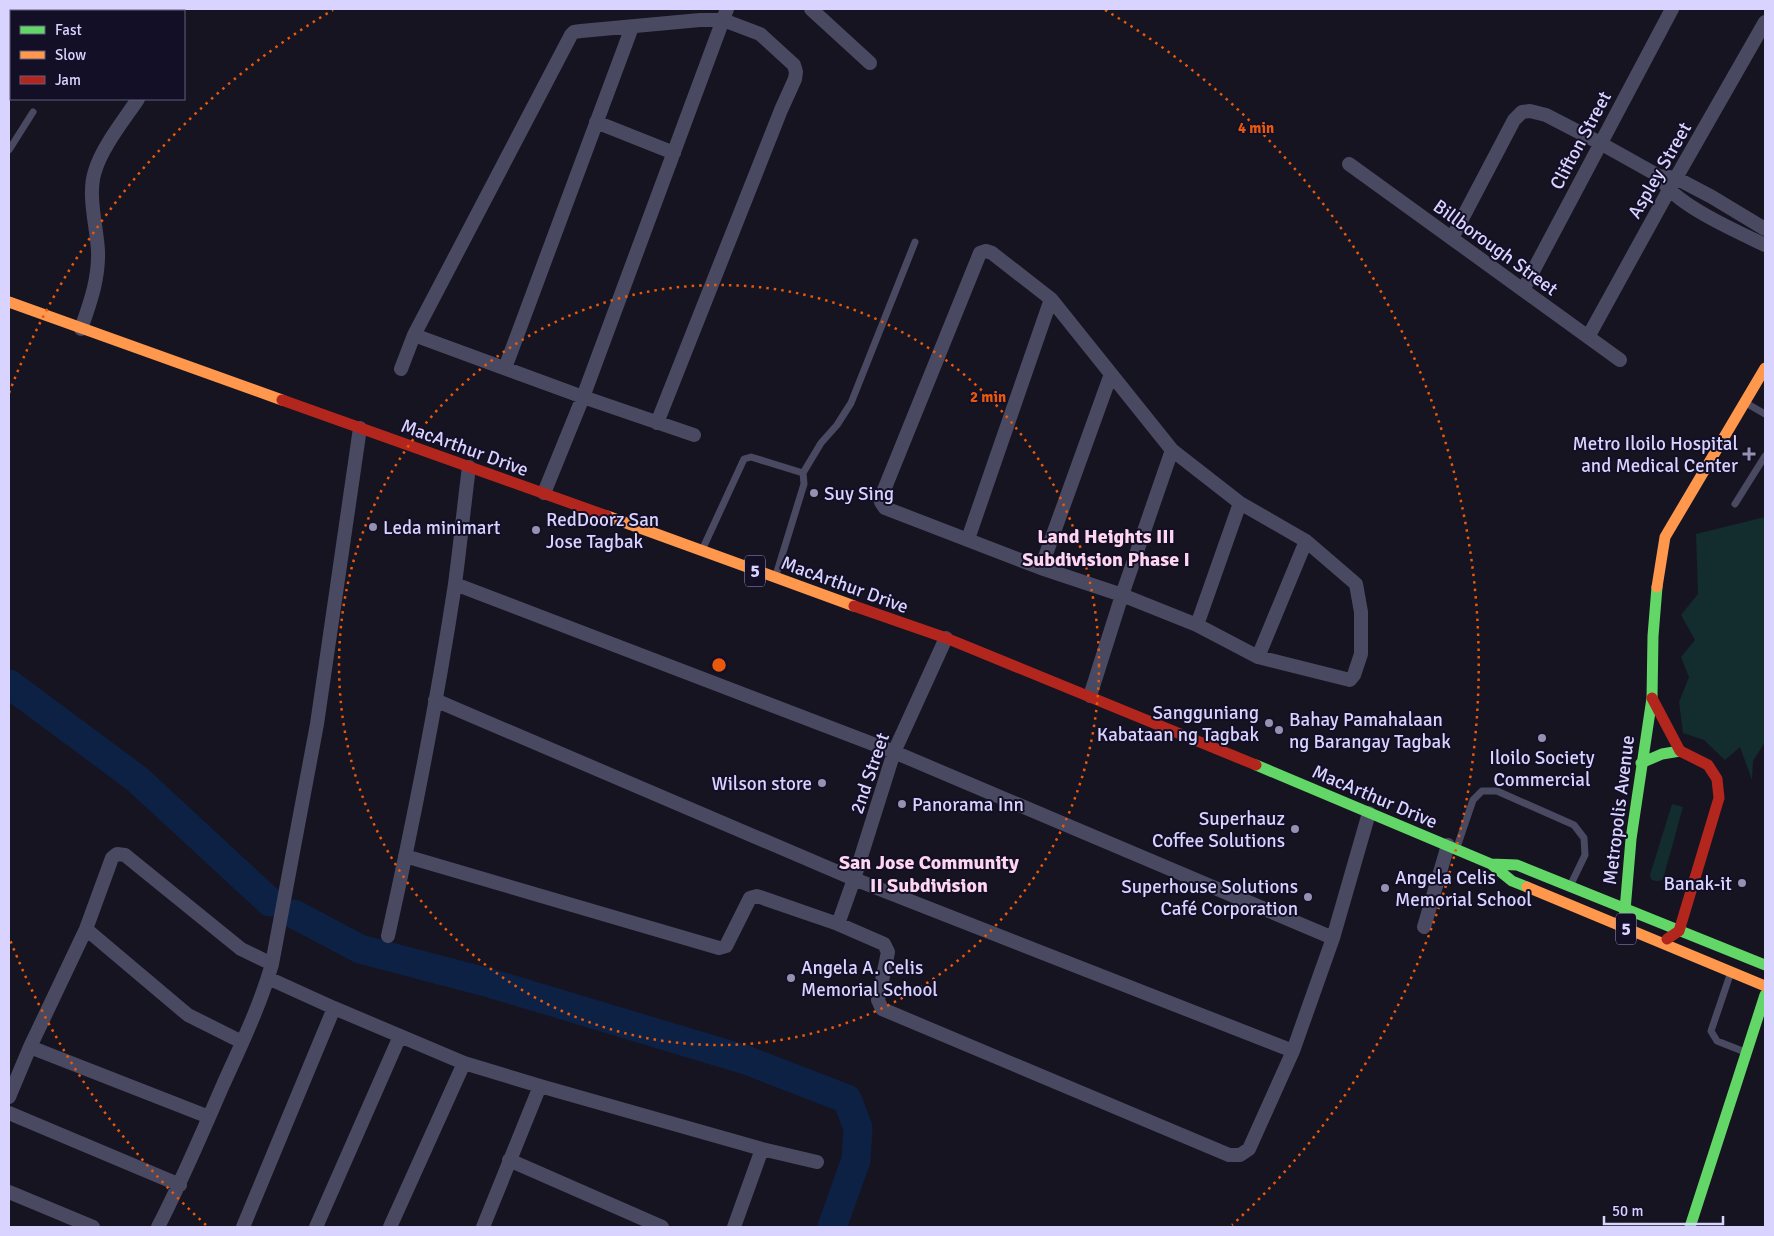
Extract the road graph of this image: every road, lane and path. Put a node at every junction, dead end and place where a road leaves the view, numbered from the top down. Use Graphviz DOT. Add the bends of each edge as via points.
graph roads {
  1 [pos="811,9"];
  2 [pos="1672,9"];
  3 [pos="725,15"];
  4 [pos="1765,22"];
  5 [pos="632,27"];
  6 [pos="870,63"];
  7 [pos="137,100"];
  8 [pos="33,112"];
  9 [pos="596,122"];
  10 [pos="1600,142"];
  11 [pos="9,150"];
  12 [pos="674,153"];
  13 [pos="1349,164"];
  14 [pos="1672,184"];
  15 [pos="1765,229"];
  16 [pos="1452,238"];
  17 [pos="914,242"];
  18 [pos="1765,246"];
  19 [pos="1523,290"];
  20 [pos="1051,299"];
  21 [pos="9,302"];
  22 [pos="81,328"];
  23 [pos="414,335"];
  24 [pos="1588,337"];
  25 [pos="1620,360"];
  26 [pos="505,368"];
  27 [pos="1765,368"];
  28 [pos="401,369"];
  29 [pos="1111,374"];
  30 [pos="583,397"];
  31 [pos="1744,402"];
  32 [pos="1765,414"];
  33 [pos="657,422"];
  34 [pos="360,428"];
  35 [pos="694,436"];
  36 [pos="1172,450"];
  37 [pos="1765,456"];
  38 [pos="469,467"];
  39 [pos="803,472"];
  40 [pos="544,493"];
  41 [pos="1240,503"];
  42 [pos="1735,504"];
  43 [pos="968,539"];
  44 [pos="1306,541"];
  45 [pos="702,552"];
  46 [pos="1041,568"];
  47 [pos="775,578"];
  48 [pos="454,584"];
  49 [pos="1122,595"];
  50 [pos="1197,625"];
  51 [pos="946,638"];
  52 [pos="1258,657"];
  53 [pos="1090,696"];
  54 [pos="1652,698"];
  55 [pos="435,700"];
  56 [pos="1680,751"];
  57 [pos="894,752"];
  58 [pos="1641,763"];
  59 [pos="1369,813"];
  60 [pos="1452,847"];
  61 [pos="406,856"];
  62 [pos="1491,864"];
  63 [pos="854,879"];
  64 [pos="1570,886"];
  65 [pos="1624,908"];
  66 [pos="838,924"];
  67 [pos="1424,927"];
  68 [pos="1624,928"];
  69 [pos="86,929"];
  70 [pos="1679,930"];
  71 [pos="388,936"];
  72 [pos="1332,938"];
  73 [pos="1659,943"];
  74 [pos="1765,965"];
  75 [pos="270,971"];
  76 [pos="1731,972"];
  77 [pos="1765,986"];
  78 [pos="1765,996"];
  79 [pos="334,1008"];
  80 [pos="400,1036"];
  81 [pos="242,1042"];
  82 [pos="30,1047"];
  83 [pos="1294,1051"];
  84 [pos="1747,1053"];
  85 [pos="464,1063"];
  86 [pos="540,1086"];
  87 [pos="9,1097"];
  88 [pos="9,1113"];
  89 [pos="209,1117"];
  90 [pos="762,1149"];
  91 [pos="509,1160"];
  92 [pos="817,1162"];
  93 [pos="180,1185"];
  94 [pos="9,1192"];
  95 [pos="487,1226"];
  96 [pos="92,1227"];
  97 [pos="158,1227"];
  98 [pos="243,1227"];
  99 [pos="316,1227"];
  100 [pos="390,1227"];
  101 [pos="662,1227"];
  102 [pos="734,1227"];
  103 [pos="1690,1227"];
  1 -- 6 [label="street"];
  2 -- 10 [label="street, Clifton Street"];
  3 -- 5 [label="street"];
  3 -- 12 [label="street"];
  3 -- 33 [label="street" via="760,34 794,64 795,79"];
  4 -- 14 [label="street, Aspley Street"];
  5 -- 9 [label="street"];
  5 -- 23 [label="street" via="581,31 570,35"];
  7 -- 22 [label="street" via="95,170 93,200 98,272"];
  8 -- 11 [label="lane"];
  9 -- 12 [label="street"];
  9 -- 26 [label="street"];
  10 -- 14 [label="street"];
  10 -- 16 [label="street" via="1546,116 1522,112 1514,120"];
  10 -- 19 [label="street, Clifton Street"];
  12 -- 30 [label="street"];
  13 -- 16 [label="street, Billborough Street"];
  14 -- 15 [label="street" via="1712,197"];
  14 -- 18 [label="street" via="1703,213"];
  14 -- 24 [label="street, Aspley Street"];
  16 -- 19 [label="street, Billborough Street"];
  17 -- 39 [label="lane" via="851,403"];
  19 -- 24 [label="street, Billborough Street"];
  20 -- 29 [label="street"];
  20 -- 43 [label="street"];
  20 -- 43 [label="street" via="992,253 980,253 882,495 881,502 885,508"];
  21 -- 22 [label="main road, MacArthur Drive / 5"];
  22 -- 34 [label="main road, MacArthur Drive / 5"];
  23 -- 26 [label="street"];
  23 -- 28 [label="street"];
  24 -- 25 [label="street, Billborough Street"];
  26 -- 30 [label="street"];
  27 -- 31 [label="main road, Metropolis Avenue"];
  29 -- 36 [label="street"];
  29 -- 46 [label="street"];
  30 -- 33 [label="street"];
  30 -- 40 [label="street"];
  31 -- 32 [label="lane"];
  31 -- 54 [label="main road, Metropolis Avenue" via="1666,537 1656,598"];
  33 -- 35 [label="street"];
  34 -- 38 [label="main road, MacArthur Drive / 5"];
  34 -- 75 [label="street" via="317,724"];
  36 -- 41 [label="street"];
  36 -- 49 [label="street"];
  37 -- 42 [label="lane"];
  38 -- 40 [label="main road, MacArthur Drive / 5"];
  38 -- 48 [label="street"];
  39 -- 45 [label="lane" via="752,457 744,459"];
  39 -- 47 [label="lane" via="804,484"];
  40 -- 45 [label="main road, MacArthur Drive / 5"];
  41 -- 44 [label="street"];
  41 -- 50 [label="street"];
  43 -- 46 [label="street"];
  44 -- 52 [label="street"];
  44 -- 52 [label="street" via="1356,584 1361,612 1361,654 1354,675 1350,680"];
  45 -- 47 [label="main road, MacArthur Drive / 5"];
  46 -- 49 [label="street"];
  47 -- 51 [label="main road, MacArthur Drive / 5"];
  48 -- 55 [label="street"];
  48 -- 57 [label="street"];
  49 -- 50 [label="street"];
  49 -- 53 [label="street"];
  50 -- 52 [label="street"];
  51 -- 53 [label="main road, MacArthur Drive / 5"];
  51 -- 57 [label="street, 2nd Street"];
  53 -- 59 [label="main road, MacArthur Drive / 5"];
  54 -- 56 [label="main road, Metropolis Avenue"];
  54 -- 58 [label="main road, Metropolis Avenue"];
  55 -- 61 [label="street"];
  55 -- 63 [label="street"];
  56 -- 58 [label="main road"];
  56 -- 70 [label="main road" via="1708,765 1717,779 1719,798"];
  57 -- 63 [label="street, 2nd Street"];
  57 -- 72 [label="street"];
  58 -- 65 [label="main road, Metropolis Avenue"];
  59 -- 60 [label="main road, MacArthur Drive / 5"];
  59 -- 72 [label="street"];
  60 -- 62 [label="main road, MacArthur Drive / 5"];
  60 -- 64 [label="lane" via="1473,800 1482,792 1497,791 1574,825 1584,838 1586,855"];
  60 -- 67 [label="street"];
  61 -- 66 [label="street" via="719,948 726,946 752,897"];
  61 -- 71 [label="street"];
  62 -- 64 [label="main road, MacArthur Drive / 5" via="1517,865"];
  62 -- 68 [label="main road, MacArthur Drive / 5" via="1512,881"];
  63 -- 66 [label="street, 2nd Street"];
  63 -- 83 [label="street"];
  64 -- 65 [label="main road, MacArthur Drive / 5"];
  65 -- 68 [label="main road, Metropolis Avenue"];
  65 -- 70 [label="main road, MacArthur Drive / 5"];
  66 -- 83 [label="street" via="887,948 878,1000 882,1009 1229,1155 1240,1155 1249,1149"];
  68 -- 73 [label="main road, MacArthur Drive / 5"];
  69 -- 75 [label="street" via="112,858 117,854 125,855"];
  69 -- 81 [label="street" via="188,1015"];
  69 -- 82 [label="street"];
  70 -- 73 [label="main road"];
  70 -- 74 [label="main road, MacArthur Drive / 5"];
  72 -- 83 [label="street"];
  73 -- 76 [label="main road, MacArthur Drive / 5"];
  75 -- 79 [label="street"];
  75 -- 81 [label="street"];
  76 -- 77 [label="main road, MacArthur Drive / 5"];
  76 -- 84 [label="lane" via="1711,1031 1717,1041"];
  78 -- 84 [label="main road"];
  79 -- 80 [label="street"];
  79 -- 98 [label="street"];
  80 -- 85 [label="street"];
  80 -- 99 [label="street"];
  81 -- 89 [label="street"];
  82 -- 87 [label="street"];
  82 -- 89 [label="street"];
  84 -- 103 [label="main road"];
  85 -- 86 [label="street"];
  85 -- 100 [label="street"];
  86 -- 90 [label="street"];
  86 -- 91 [label="street"];
  88 -- 93 [label="street"];
  89 -- 93 [label="street"];
  90 -- 92 [label="street"];
  90 -- 102 [label="street"];
  91 -- 95 [label="street"];
  91 -- 101 [label="street"];
  93 -- 97 [label="street"];
  94 -- 96 [label="street"];
}
